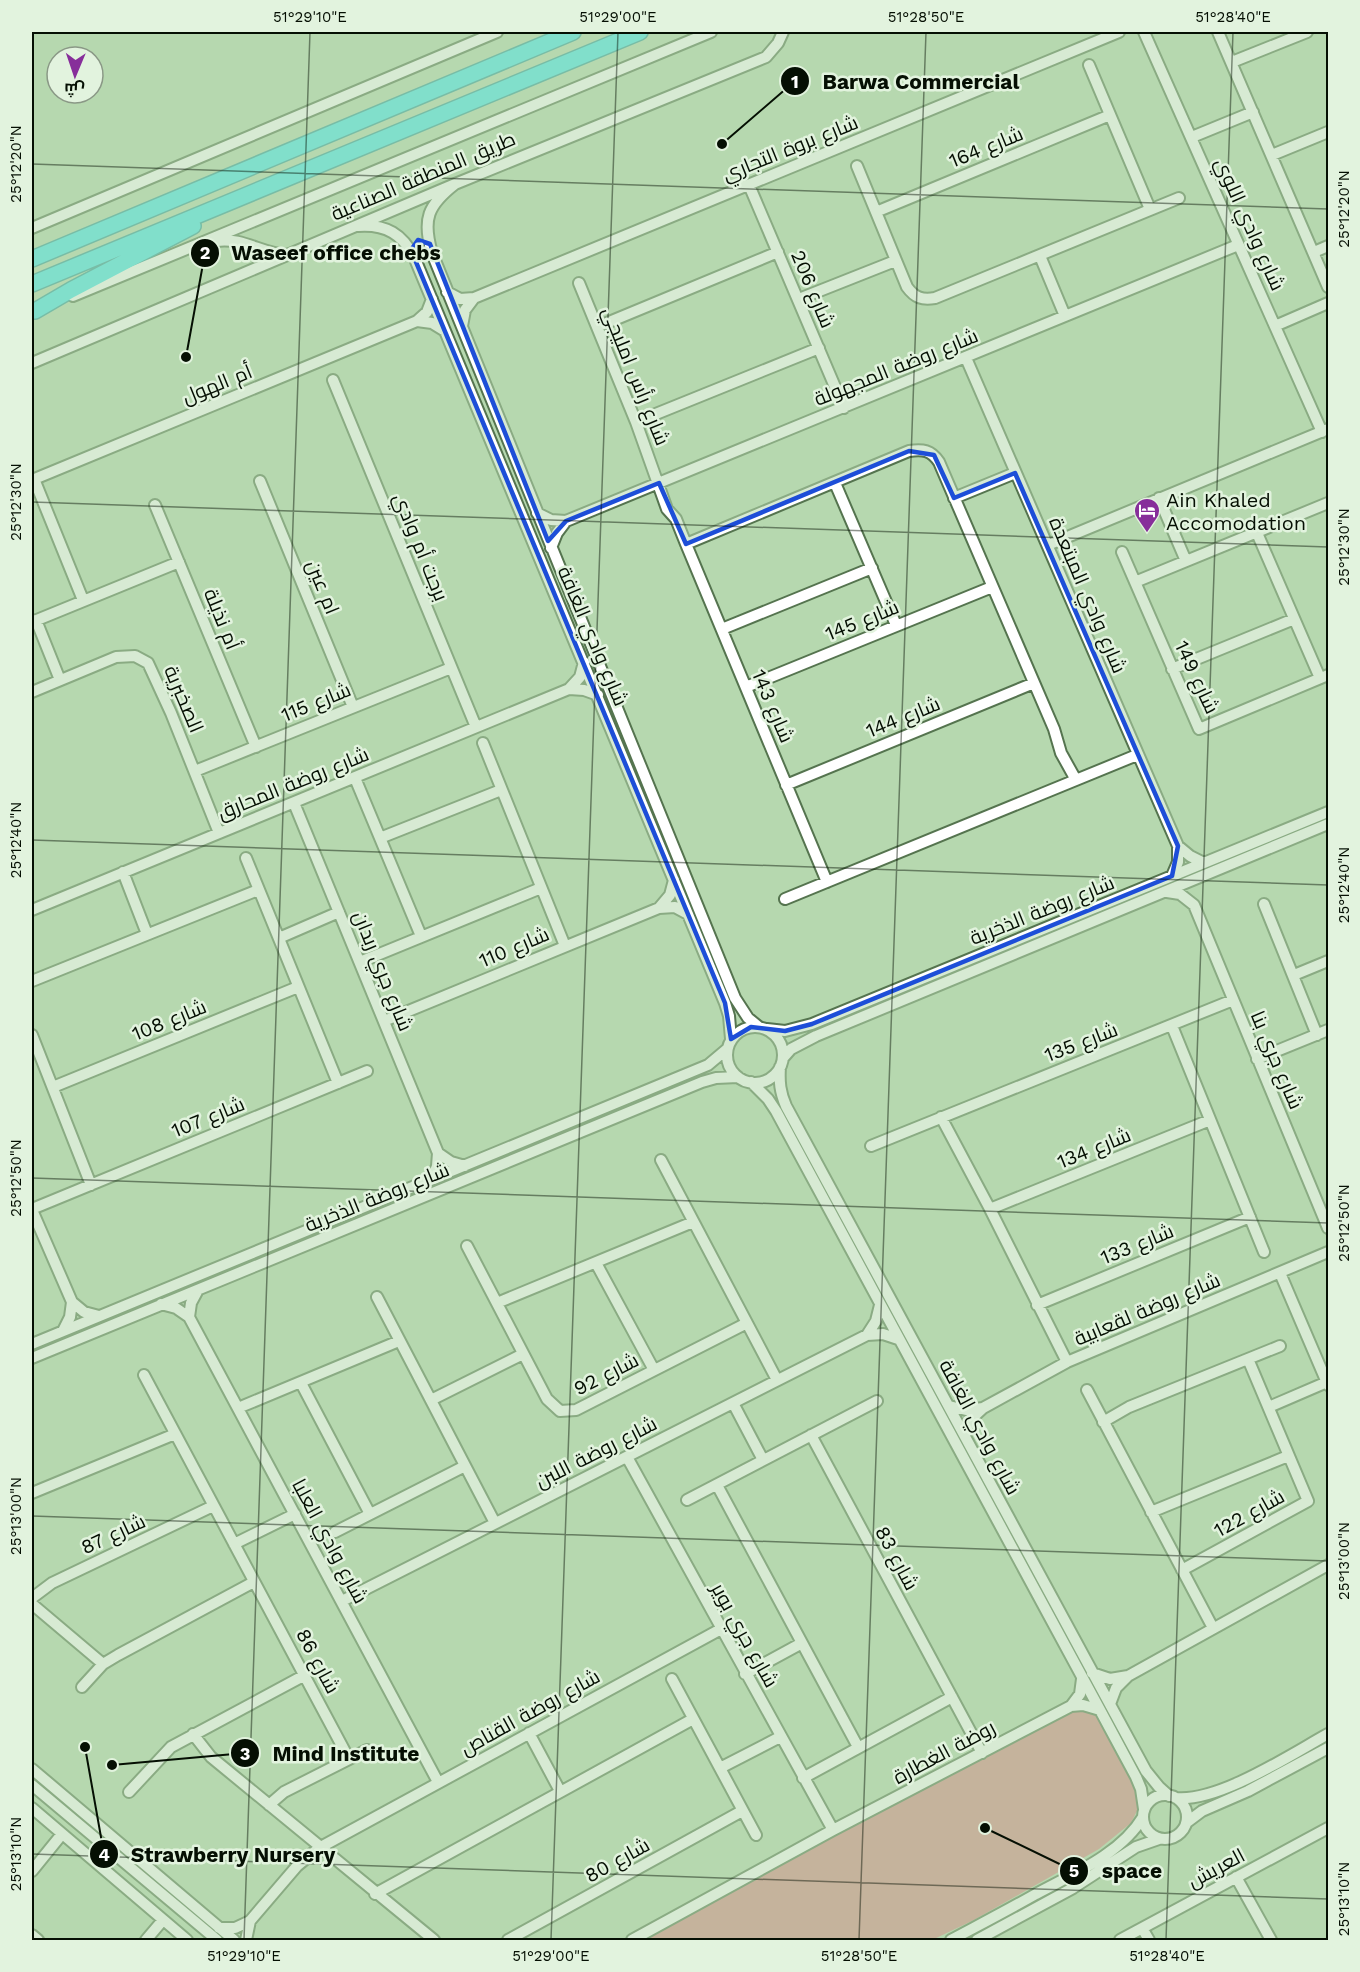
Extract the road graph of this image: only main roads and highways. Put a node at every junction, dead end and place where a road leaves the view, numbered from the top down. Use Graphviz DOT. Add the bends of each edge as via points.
graph roads {
  1 [pos="573,32"];
  2 [pos="640,32"];
  3 [pos="239,198"];
  4 [pos="32,259"];
  5 [pos="32,285"];
  6 [pos="33,312"];
  1 -- 4 [label="highway"];
  2 -- 3 [label="highway"];
  3 -- 5 [label="highway"];
  3 -- 6 [label="highway" via="177,236"];
}
